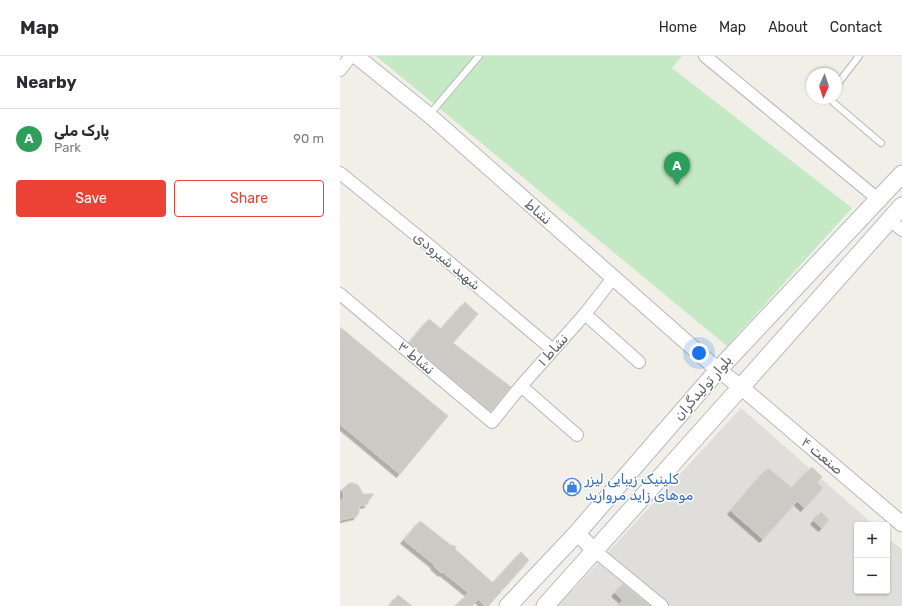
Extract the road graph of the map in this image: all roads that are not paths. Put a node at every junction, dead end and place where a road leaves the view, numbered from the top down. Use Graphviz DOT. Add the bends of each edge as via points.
graph roads {
  1 [pos="351,56"];
  2 [pos="356,56"];
  3 [pos="479,56"];
  4 [pos="705,56"];
  5 [pos="859,56"];
  6 [pos="340,70"];
  7 [pos="842,78"];
  8 [pos="835,104"];
  9 [pos="428,115"];
  10 [pos="882,143"];
  11 [pos="340,173"];
  12 [pos="902,174"];
  13 [pos="879,200"];
  14 [pos="902,206"];
  15 [pos="896,224"];
  16 [pos="613,278"];
  17 [pos="340,294"];
  18 [pos="585,314"];
  19 [pos="553,350"];
  20 [pos="639,362"];
  21 [pos="718,370"];
  22 [pos="522,386"];
  23 [pos="741,387"];
  24 [pos="492,422"];
  25 [pos="577,435"];
  26 [pos="902,524"];
  27 [pos="577,533"];
  28 [pos="594,550"];
  29 [pos="508,606"];
  30 [pos="544,606"];
  31 [pos="662,606"];
  1 -- 6 [label="street"];
  2 -- 9 [label="street, نشاط"];
  3 -- 9 [label="lane"];
  4 -- 13 [label="street"];
  5 -- 7 [label="lane"];
  8 -- 10 [label="lane"];
  9 -- 16 [label="street, نشاط"];
  11 -- 19 [label="street, شهید شیرودی"];
  12 -- 13 [label="main road, بلوار تولیدگران"];
  13 -- 21 [label="main road, بلوار تولیدگران"];
  14 -- 15 [label="main road, بلوار تولیدگران"];
  15 -- 23 [label="main road, بلوار تولیدگران"];
  16 -- 18 [label="street, نشاط ۱"];
  16 -- 21 [label="street, نشاط"];
  17 -- 24 [label="street, نشاط ۳"];
  18 -- 19 [label="street, نشاط ۱"];
  18 -- 20 [label="street"];
  19 -- 22 [label="street, نشاط ۱"];
  21 -- 23 [label="street, صنعت ۴"];
  21 -- 27 [label="main road, بلوار تولیدگران"];
  22 -- 24 [label="street, نشاط ۱"];
  22 -- 25 [label="street"];
  23 -- 26 [label="street, صنعت ۴"];
  23 -- 28 [label="main road, بلوار تولیدگران"];
  27 -- 28 [label="street"];
  27 -- 29 [label="main road, بلوار تولیدگران"];
  28 -- 30 [label="main road, بلوار تولیدگران"];
  28 -- 31 [label="street"];
}
